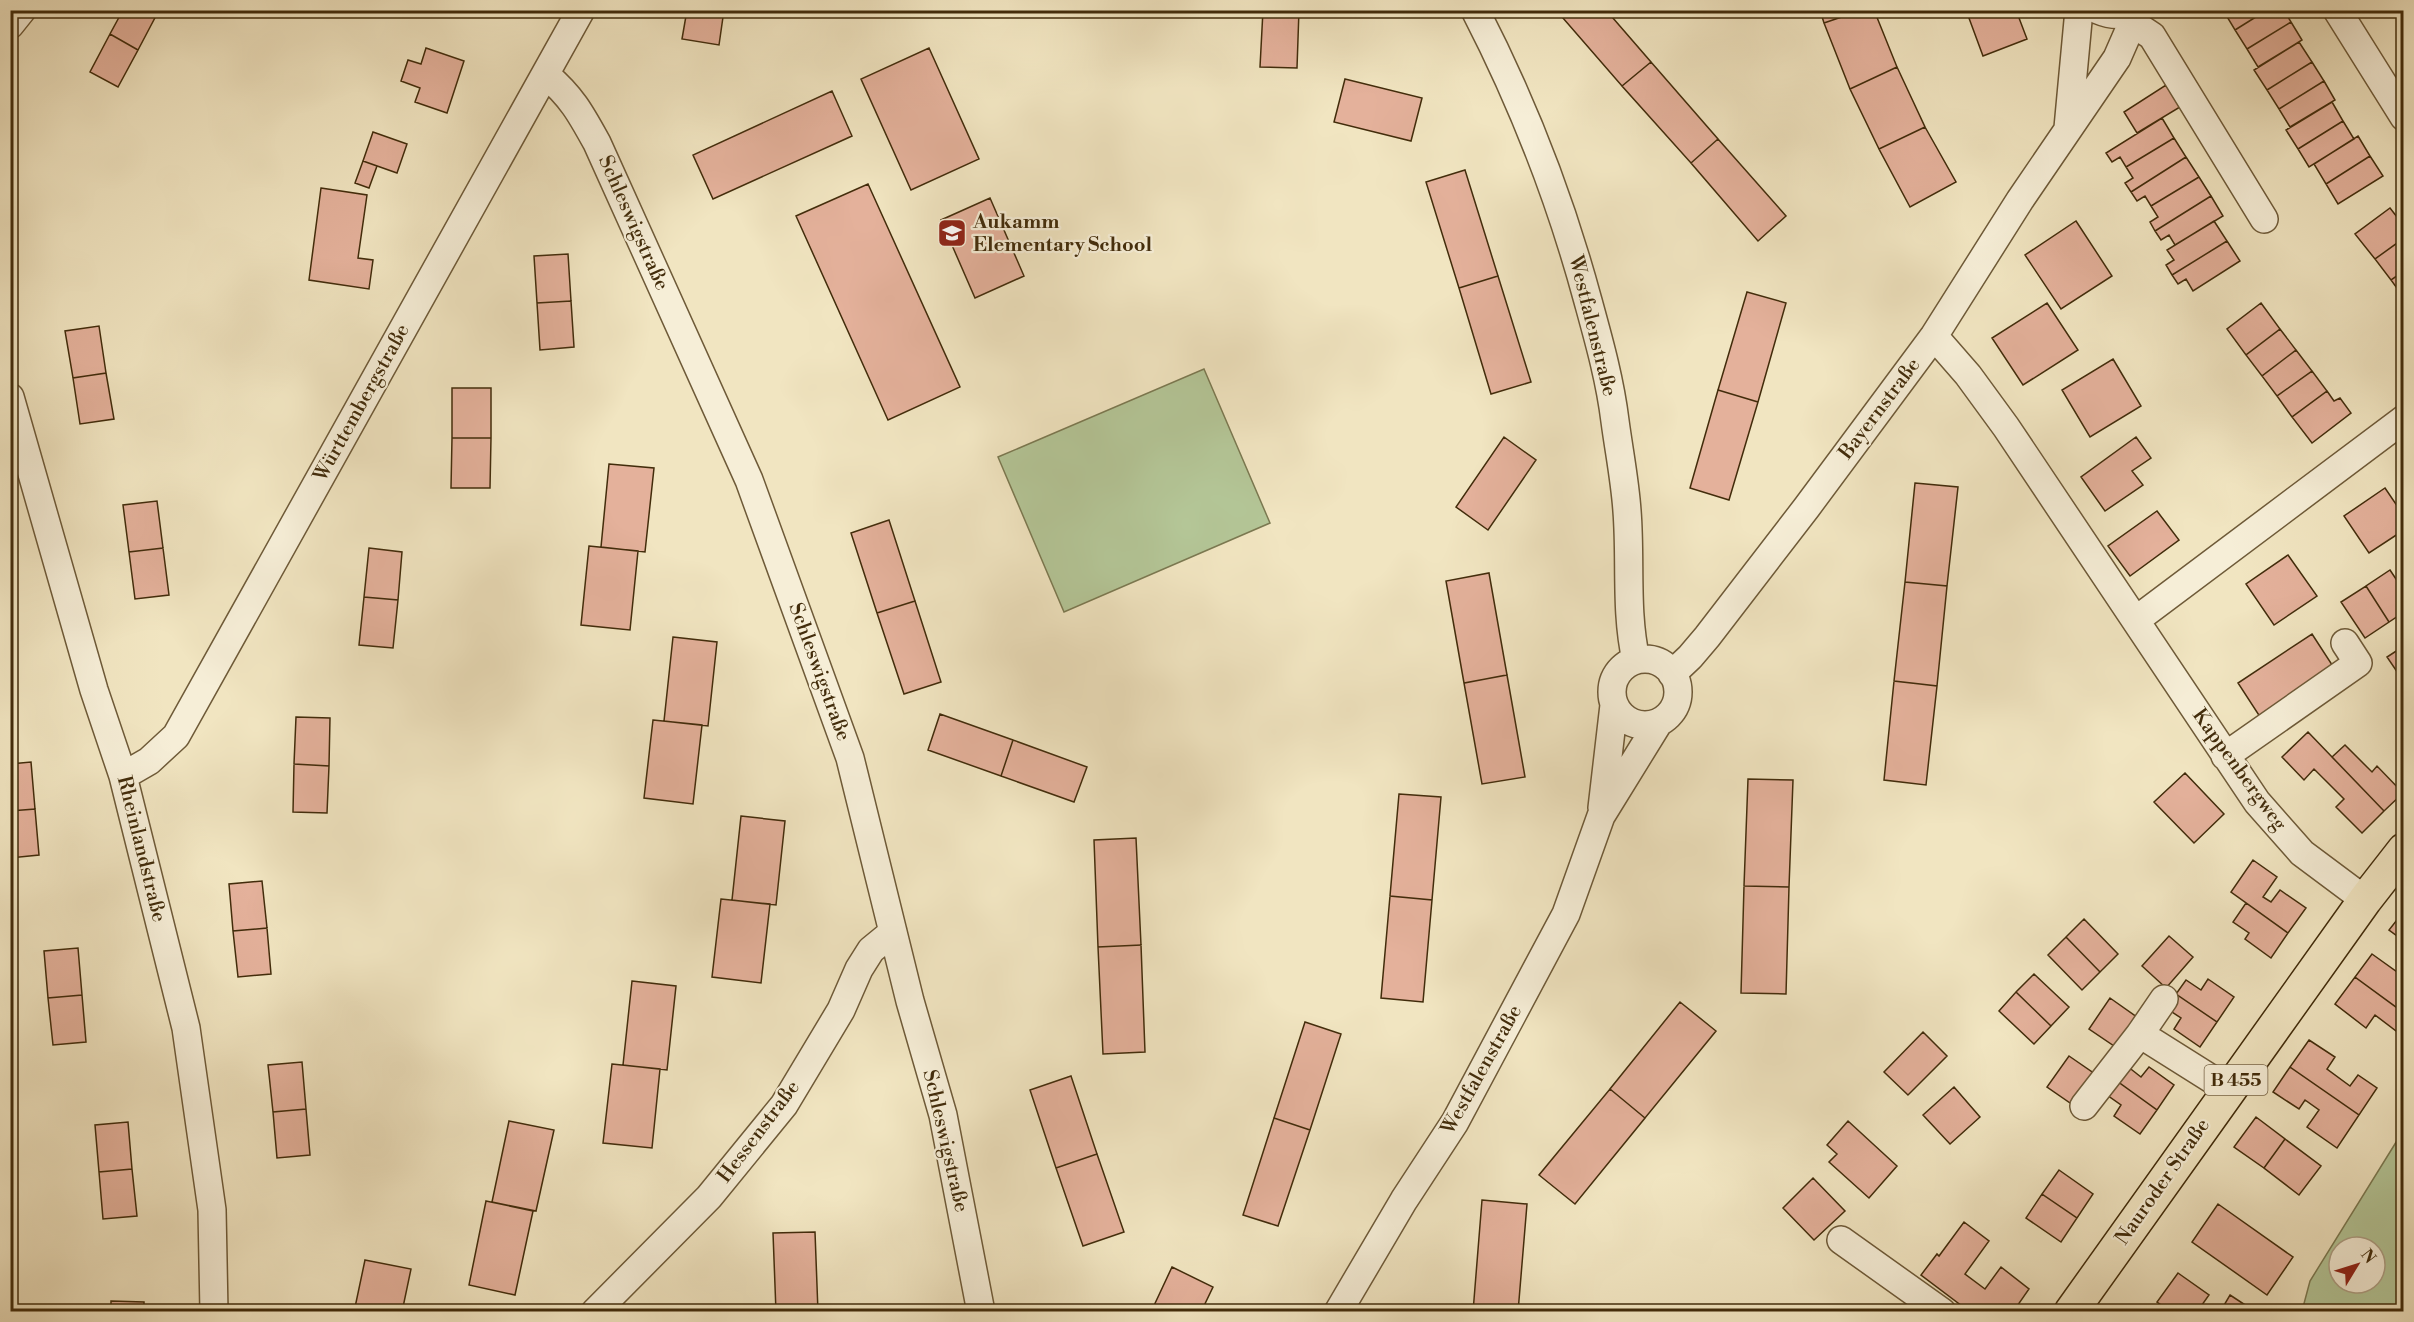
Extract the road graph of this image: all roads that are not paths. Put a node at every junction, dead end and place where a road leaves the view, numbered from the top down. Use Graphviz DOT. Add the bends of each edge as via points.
graph roads {
  1 [pos="22,10"];
  2 [pos="581,10"];
  3 [pos="1475,10"];
  4 [pos="2079,10"];
  5 [pos="2098,10"];
  6 [pos="2337,10"];
  7 [pos="2136,15"];
  8 [pos="10,25"];
  9 [pos="546,75"];
  10 [pos="2403,117"];
  11 [pos="2068,129"];
  12 [pos="2264,219"];
  13 [pos="1934,336"];
  14 [pos="10,398"];
  15 [pos="2403,419"];
  16 [pos="2136,620"];
  17 [pos="2345,643"];
  18 [pos="1636,660"];
  19 [pos="1672,674"];
  20 [pos="1614,705"];
  21 [pos="1659,723"];
  22 [pos="2225,756"];
  23 [pos="123,776"];
  24 [pos="1601,816"];
  25 [pos="2403,850"];
  26 [pos="2365,900"];
  27 [pos="892,932"];
  28 [pos="2164,999"];
  29 [pos="2140,1034"];
  30 [pos="2229,1090"];
  31 [pos="2084,1106"];
  32 [pos="1841,1240"];
  33 [pos="214,1311"];
  34 [pos="595,1311"];
  35 [pos="981,1311"];
  36 [pos="1338,1311"];
  37 [pos="1942,1311"];
  38 [pos="2070,1311"];
  1 -- 8 [label="street"];
  2 -- 9 [label="street, Württembergstraße"];
  3 -- 18 [label="street, Westfalenstraße" via="1532,133 1557,200 1601,349 1627,511 1631,637"];
  4 -- 11 [label="street, Bayernstraße"];
  5 -- 7 [label="street" via="2112,15"];
  6 -- 10 [label="street"];
  7 -- 11 [label="street, Bayernstraße" via="2117,58"];
  7 -- 12 [label="street"];
  9 -- 23 [label="street, Württembergstraße" via="176,736 149,761"];
  9 -- 27 [label="street, Schleswigstraße" via="575,103 597,143 749,480 850,758"];
  11 -- 13 [label="street, Bayernstraße"];
  13 -- 16 [label="street, Kappenbergweg" via="2006,427"];
  13 -- 19 [label="street, Bayernstraße" via="1701,644"];
  14 -- 23 [label="street, Rheinlandstraße" via="94,690"];
  15 -- 16 [label="street"];
  16 -- 22 [label="street, Kappenbergweg"];
  17 -- 22 [label="street" via="2358,663"];
  18 -- 19 [label="street" via="1656,661"];
  18 -- 20 [label="street" via="1618,672 1613,682"];
  19 -- 21 [label="street" via="1678,695 1675,706"];
  20 -- 21 [label="street" via="1628,721 1638,725"];
  20 -- 24 [label="street, Westfalenstraße"];
  21 -- 24 [label="street, Westfalenstraße"];
  22 -- 26 [label="street, Kappenbergweg" via="2302,853"];
  23 -- 33 [label="street, Rheinlandstraße" via="186,1028 212,1210"];
  24 -- 36 [label="street, Westfalenstraße" via="1566,914 1455,1122"];
  25 -- 26 [label="main road, Nauroder Straße / B 455"];
  26 -- 30 [label="main road, Nauroder Straße / B 455"];
  27 -- 34 [label="street, Hessenstraße" via="871,950 841,1010 784,1105 709,1197"];
  27 -- 35 [label="street, Schleswigstraße" via="943,1114"];
  28 -- 29 [label="street"];
  29 -- 30 [label="street"];
  29 -- 31 [label="street"];
  30 -- 38 [label="main road, Nauroder Straße / B 455"];
  32 -- 37 [label="street"];
}
